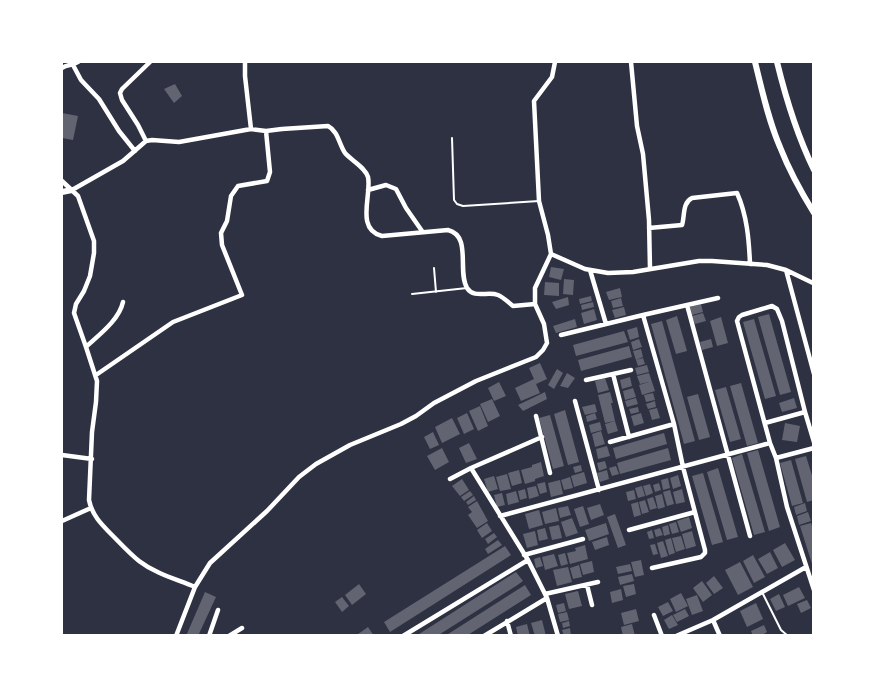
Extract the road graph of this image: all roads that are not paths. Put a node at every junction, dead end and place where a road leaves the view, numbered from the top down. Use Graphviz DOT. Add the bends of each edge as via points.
graph roads {
  1 [pos="78,62"];
  2 [pos="150,62"];
  3 [pos="245,62"];
  4 [pos="555,62"];
  5 [pos="631,62"];
  6 [pos="755,62"];
  7 [pos="777,62"];
  8 [pos="73,65"];
  9 [pos="62,68"];
  10 [pos="251,129"];
  11 [pos="266,131"];
  12 [pos="452,138"];
  13 [pos="146,141"];
  14 [pos="135,151"];
  15 [pos="813,170"];
  16 [pos="62,181"];
  17 [pos="72,190"];
  18 [pos="368,190"];
  19 [pos="62,192"];
  20 [pos="539,201"];
  21 [pos="813,213"];
  22 [pos="649,228"];
  23 [pos="422,231"];
  24 [pos="551,254"];
  25 [pos="750,264"];
  26 [pos="434,268"];
  27 [pos="650,269"];
  28 [pos="590,270"];
  29 [pos="786,270"];
  30 [pos="813,282"];
  31 [pos="467,288"];
  32 [pos="436,292"];
  33 [pos="412,294"];
  34 [pos="718,298"];
  35 [pos="123,302"];
  36 [pos="535,304"];
  37 [pos="687,305"];
  38 [pos="643,315"];
  39 [pos="606,324"];
  40 [pos="561,335"];
  41 [pos="86,347"];
  42 [pos="631,370"];
  43 [pos="613,374"];
  44 [pos="813,374"];
  45 [pos="96,375"];
  46 [pos="586,380"];
  47 [pos="575,401"];
  48 [pos="805,412"];
  49 [pos="536,416"];
  50 [pos="765,423"];
  51 [pos="674,424"];
  52 [pos="542,437"];
  53 [pos="629,437"];
  54 [pos="610,442"];
  55 [pos="813,442"];
  56 [pos="770,443"];
  57 [pos="813,448"];
  58 [pos="729,453"];
  59 [pos="62,455"];
  60 [pos="776,458"];
  61 [pos="92,459"];
  62 [pos="683,467"];
  63 [pos="471,468"];
  64 [pos="550,473"];
  65 [pos="450,479"];
  66 [pos="599,490"];
  67 [pos="91,508"];
  68 [pos="695,512"];
  69 [pos="500,516"];
  70 [pos="62,520"];
  71 [pos="629,530"];
  72 [pos="750,536"];
  73 [pos="583,539"];
  74 [pos="524,555"];
  75 [pos="528,560"];
  76 [pos="806,567"];
  77 [pos="652,568"];
  78 [pos="598,582"];
  79 [pos="588,585"];
  80 [pos="195,587"];
  81 [pos="813,590"];
  82 [pos="762,591"];
  83 [pos="546,596"];
  84 [pos="592,605"];
  85 [pos="218,610"];
  86 [pos="654,615"];
  87 [pos="713,620"];
  88 [pos="507,621"];
  89 [pos="242,628"];
  90 [pos="176,636"];
  91 [pos="208,636"];
  92 [pos="229,636"];
  93 [pos="403,636"];
  94 [pos="484,636"];
  95 [pos="511,636"];
  96 [pos="558,636"];
  97 [pos="662,636"];
  98 [pos="676,636"];
  99 [pos="720,636"];
  100 [pos="788,636"];
  1 -- 8 [label="street"];
  2 -- 13 [label="street" via="120,93"];
  3 -- 10 [label="street"];
  4 -- 20 [label="street" via="552,77 534,101"];
  5 -- 22 [label="street"];
  6 -- 21 [label="street" via="779,145"];
  7 -- 15 [label="street" via="788,105"];
  8 -- 9 [label="street"];
  8 -- 14 [label="street"];
  10 -- 11 [label="street"];
  10 -- 13 [label="street" via="179,142"];
  11 -- 18 [label="street" via="331,127 346,154 366,174"];
  11 -- 45 [label="street" via="270,172 267,181 238,186 231,196 221,233 242,295 173,322"];
  12 -- 20 [label="lane" via="457,204"];
  13 -- 14 [label="street"];
  14 -- 17 [label="street"];
  16 -- 17 [label="street"];
  17 -- 19 [label="street"];
  17 -- 41 [label="street" via="78,196 94,246 90,276 74,313"];
  18 -- 23 [label="street" via="383,185 396,189"];
  18 -- 23 [label="street" via="366,214 376,234"];
  20 -- 24 [label="street"];
  22 -- 25 [label="street" via="682,225 685,204 692,198 737,193 745,217"];
  22 -- 27 [label="street"];
  23 -- 31 [label="street" via="455,231 462,249"];
  24 -- 28 [label="street"];
  24 -- 36 [label="street" via="535,288"];
  25 -- 27 [label="street" via="699,261"];
  25 -- 29 [label="street"];
  26 -- 32 [label="lane"];
  27 -- 28 [label="street" via="633,273"];
  28 -- 39 [label="street"];
  29 -- 30 [label="street"];
  29 -- 44 [label="street"];
  31 -- 32 [label="lane"];
  31 -- 36 [label="street" via="474,293 496,294 513,306"];
  32 -- 33 [label="lane"];
  34 -- 37 [label="street"];
  35 -- 41 [label="street" via="117,316"];
  36 -- 80 [label="street" via="546,336 546,347 541,353 476,381 408,420 316,464 210,563"];
  37 -- 38 [label="street"];
  37 -- 58 [label="street"];
  38 -- 39 [label="street"];
  38 -- 51 [label="street"];
  39 -- 40 [label="street"];
  41 -- 45 [label="street"];
  42 -- 43 [label="street"];
  43 -- 46 [label="street"];
  43 -- 53 [label="street"];
  45 -- 61 [label="street"];
  47 -- 66 [label="street"];
  48 -- 50 [label="street"];
  48 -- 50 [label="street" via="782,321 772,306 742,315 736,321"];
  48 -- 55 [label="street"];
  49 -- 52 [label="street"];
  50 -- 56 [label="street"];
  51 -- 53 [label="street"];
  51 -- 62 [label="street"];
  52 -- 63 [label="street"];
  52 -- 64 [label="street"];
  53 -- 54 [label="street"];
  56 -- 58 [label="street"];
  56 -- 60 [label="street"];
  57 -- 60 [label="street"];
  58 -- 62 [label="street"];
  58 -- 72 [label="street"];
  59 -- 61 [label="street"];
  60 -- 76 [label="street"];
  61 -- 67 [label="street"];
  62 -- 66 [label="street"];
  62 -- 68 [label="street"];
  63 -- 65 [label="street"];
  63 -- 69 [label="street"];
  66 -- 69 [label="street"];
  67 -- 70 [label="street"];
  67 -- 80 [label="street" via="102,525 141,562"];
  68 -- 71 [label="street"];
  68 -- 77 [label="street" via="704,556"];
  69 -- 74 [label="street"];
  73 -- 74 [label="street"];
  74 -- 75 [label="street"];
  75 -- 83 [label="street"];
  75 -- 93 [label="street"];
  76 -- 81 [label="street"];
  76 -- 82 [label="street"];
  78 -- 79 [label="street"];
  79 -- 83 [label="street"];
  79 -- 84 [label="street"];
  80 -- 90 [label="street"];
  82 -- 87 [label="street"];
  82 -- 100 [label="lane" via="781,630"];
  83 -- 88 [label="street"];
  83 -- 96 [label="street"];
  85 -- 91 [label="street"];
  86 -- 97 [label="street"];
  87 -- 98 [label="street"];
  87 -- 99 [label="street"];
  88 -- 94 [label="street"];
  88 -- 95 [label="street"];
  89 -- 92 [label="street"];
}
